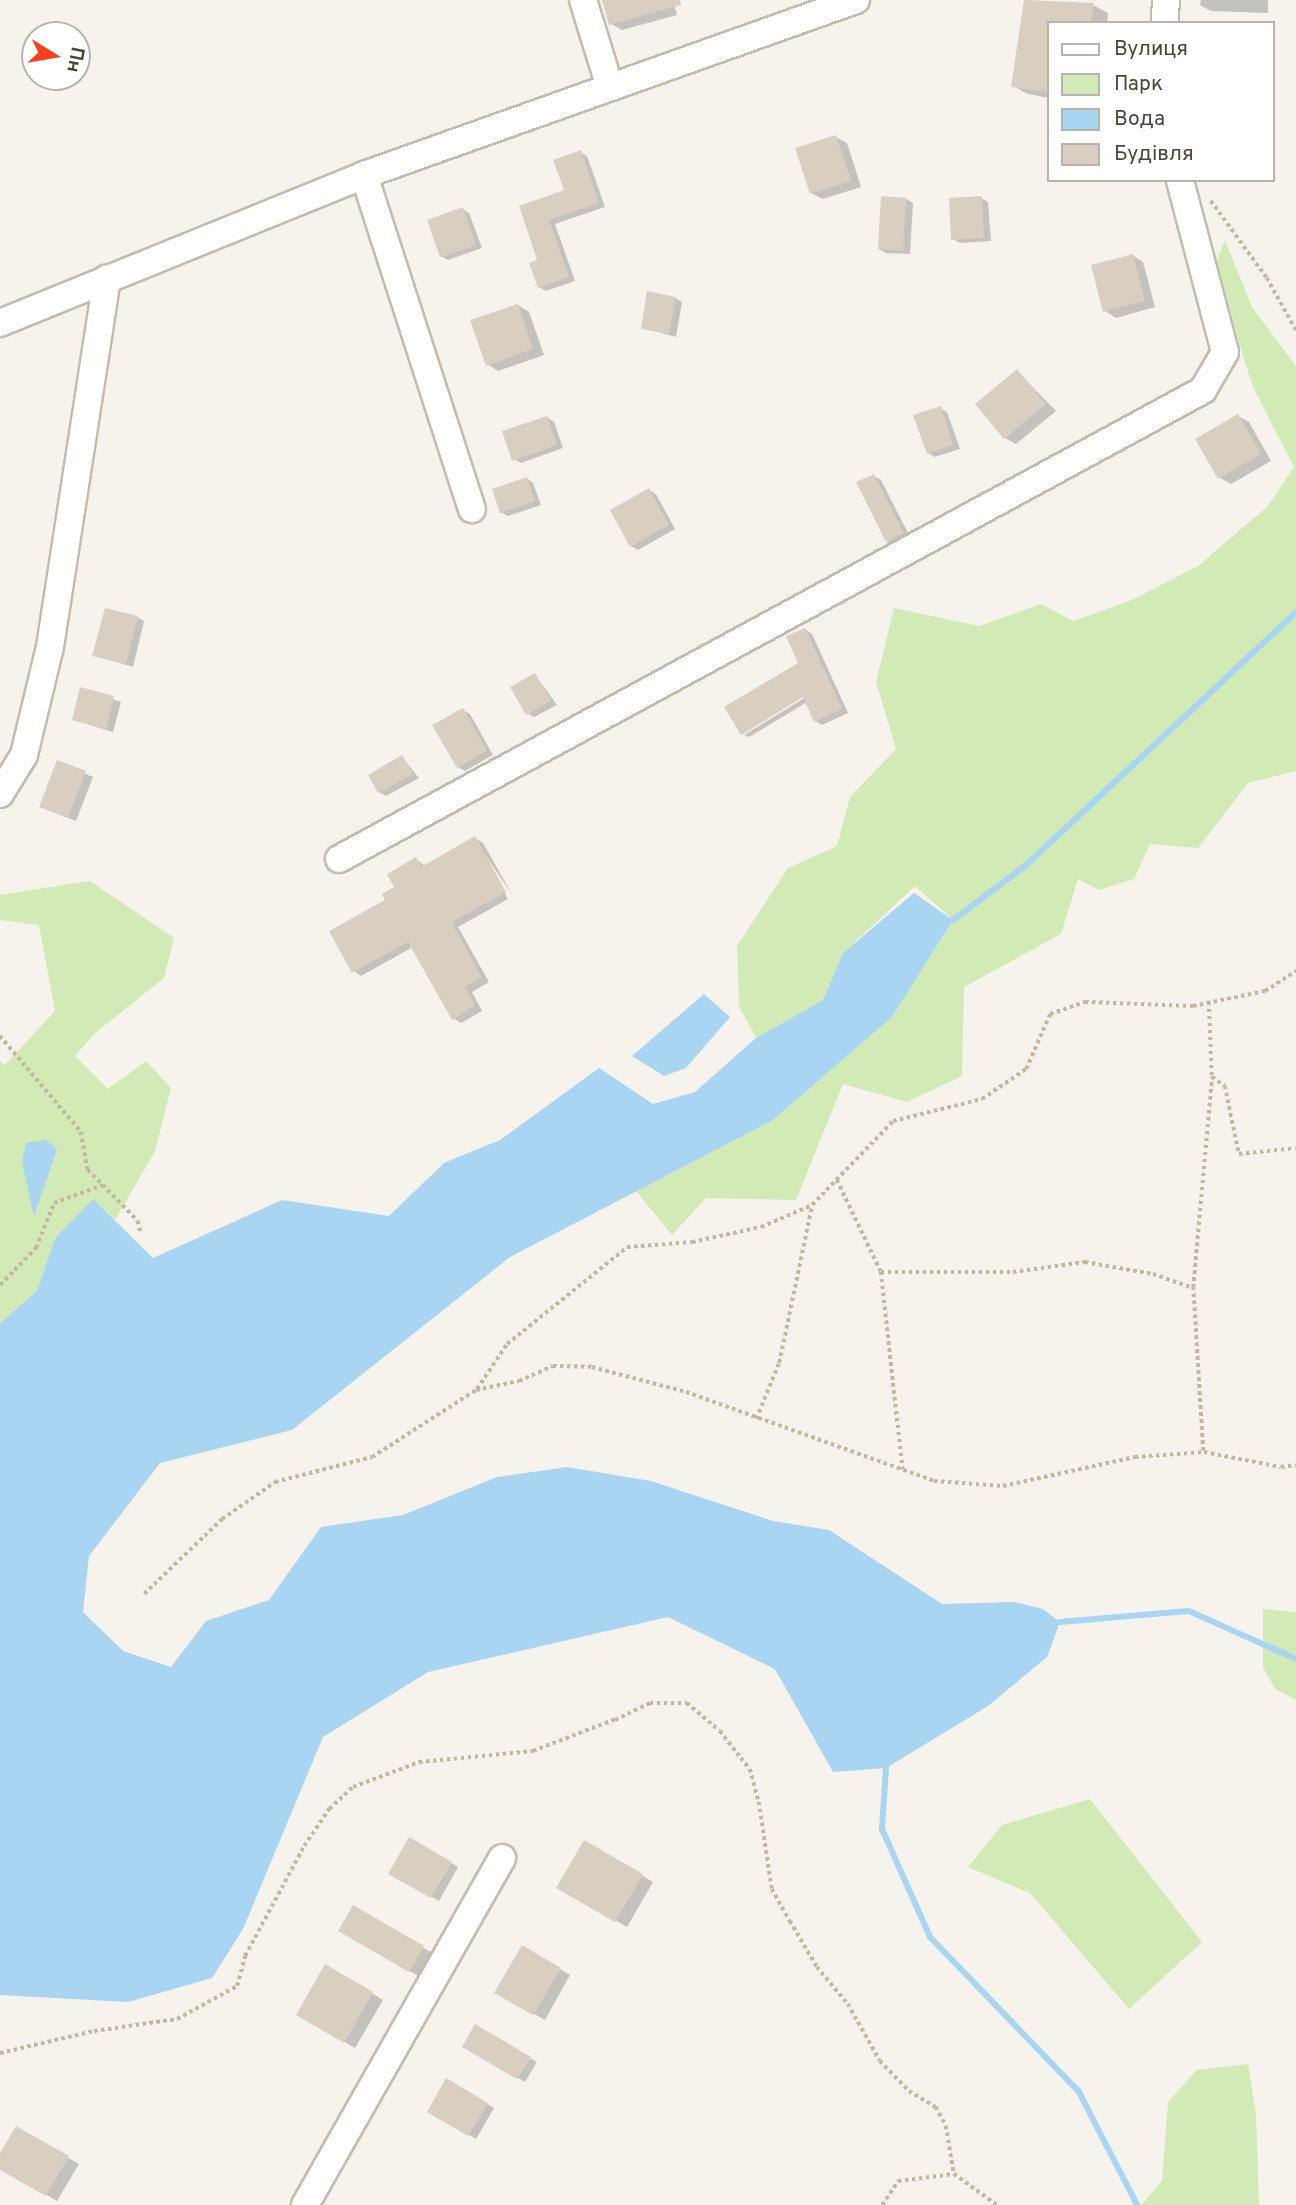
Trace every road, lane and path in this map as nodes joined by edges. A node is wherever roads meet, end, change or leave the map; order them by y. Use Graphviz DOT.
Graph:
graph roads {
  1 [pos="583,0"];
  2 [pos="856,0"];
  3 [pos="1166,0"];
  4 [pos="1165,21"];
  5 [pos="610,87"];
  6 [pos="364,175"];
  7 [pos="1181,182"];
  8 [pos="1207,197"];
  9 [pos="107,278"];
  10 [pos="0,323"];
  11 [pos="1296,330"];
  12 [pos="472,509"];
  13 [pos="0,794"];
  14 [pos="339,859"];
  15 [pos="1296,971"];
  16 [pos="1209,1002"];
  17 [pos="0,1035"];
  18 [pos="1212,1077"];
  19 [pos="1296,1149"];
  20 [pos="837,1180"];
  21 [pos="103,1185"];
  22 [pos="812,1205"];
  23 [pos="141,1235"];
  24 [pos="881,1272"];
  25 [pos="0,1285"];
  26 [pos="1193,1288"];
  27 [pos="476,1390"];
  28 [pos="755,1420"];
  29 [pos="1203,1452"];
  30 [pos="1296,1465"];
  31 [pos="903,1470"];
  32 [pos="144,1594"];
  33 [pos="502,1858"];
  34 [pos="0,2053"];
  35 [pos="954,2174"];
  36 [pos="305,2205"];
  37 [pos="882,2205"];
  38 [pos="997,2205"];
  1 -- 5 [label="street"];
  2 -- 5 [label="street"];
  3 -- 4 [label="street"];
  5 -- 6 [label="street"];
  6 -- 9 [label="street"];
  6 -- 12 [label="street"];
  7 -- 14 [label="street"];
  8 -- 11 [label="path"];
  9 -- 10 [label="street"];
  9 -- 13 [label="street"];
  15 -- 16 [label="path"];
  16 -- 18 [label="path"];
  16 -- 20 [label="path"];
  17 -- 21 [label="path"];
  18 -- 19 [label="path"];
  18 -- 26 [label="path"];
  20 -- 22 [label="path"];
  20 -- 24 [label="path"];
  21 -- 23 [label="path"];
  21 -- 25 [label="path"];
  22 -- 27 [label="path"];
  22 -- 28 [label="path"];
  24 -- 26 [label="path"];
  24 -- 31 [label="path"];
  26 -- 29 [label="path"];
  27 -- 28 [label="path"];
  27 -- 32 [label="path"];
  28 -- 31 [label="path"];
  29 -- 30 [label="path"];
  29 -- 31 [label="path"];
  33 -- 36 [label="street"];
  34 -- 35 [label="path"];
  35 -- 37 [label="path"];
  35 -- 38 [label="path"];
}
